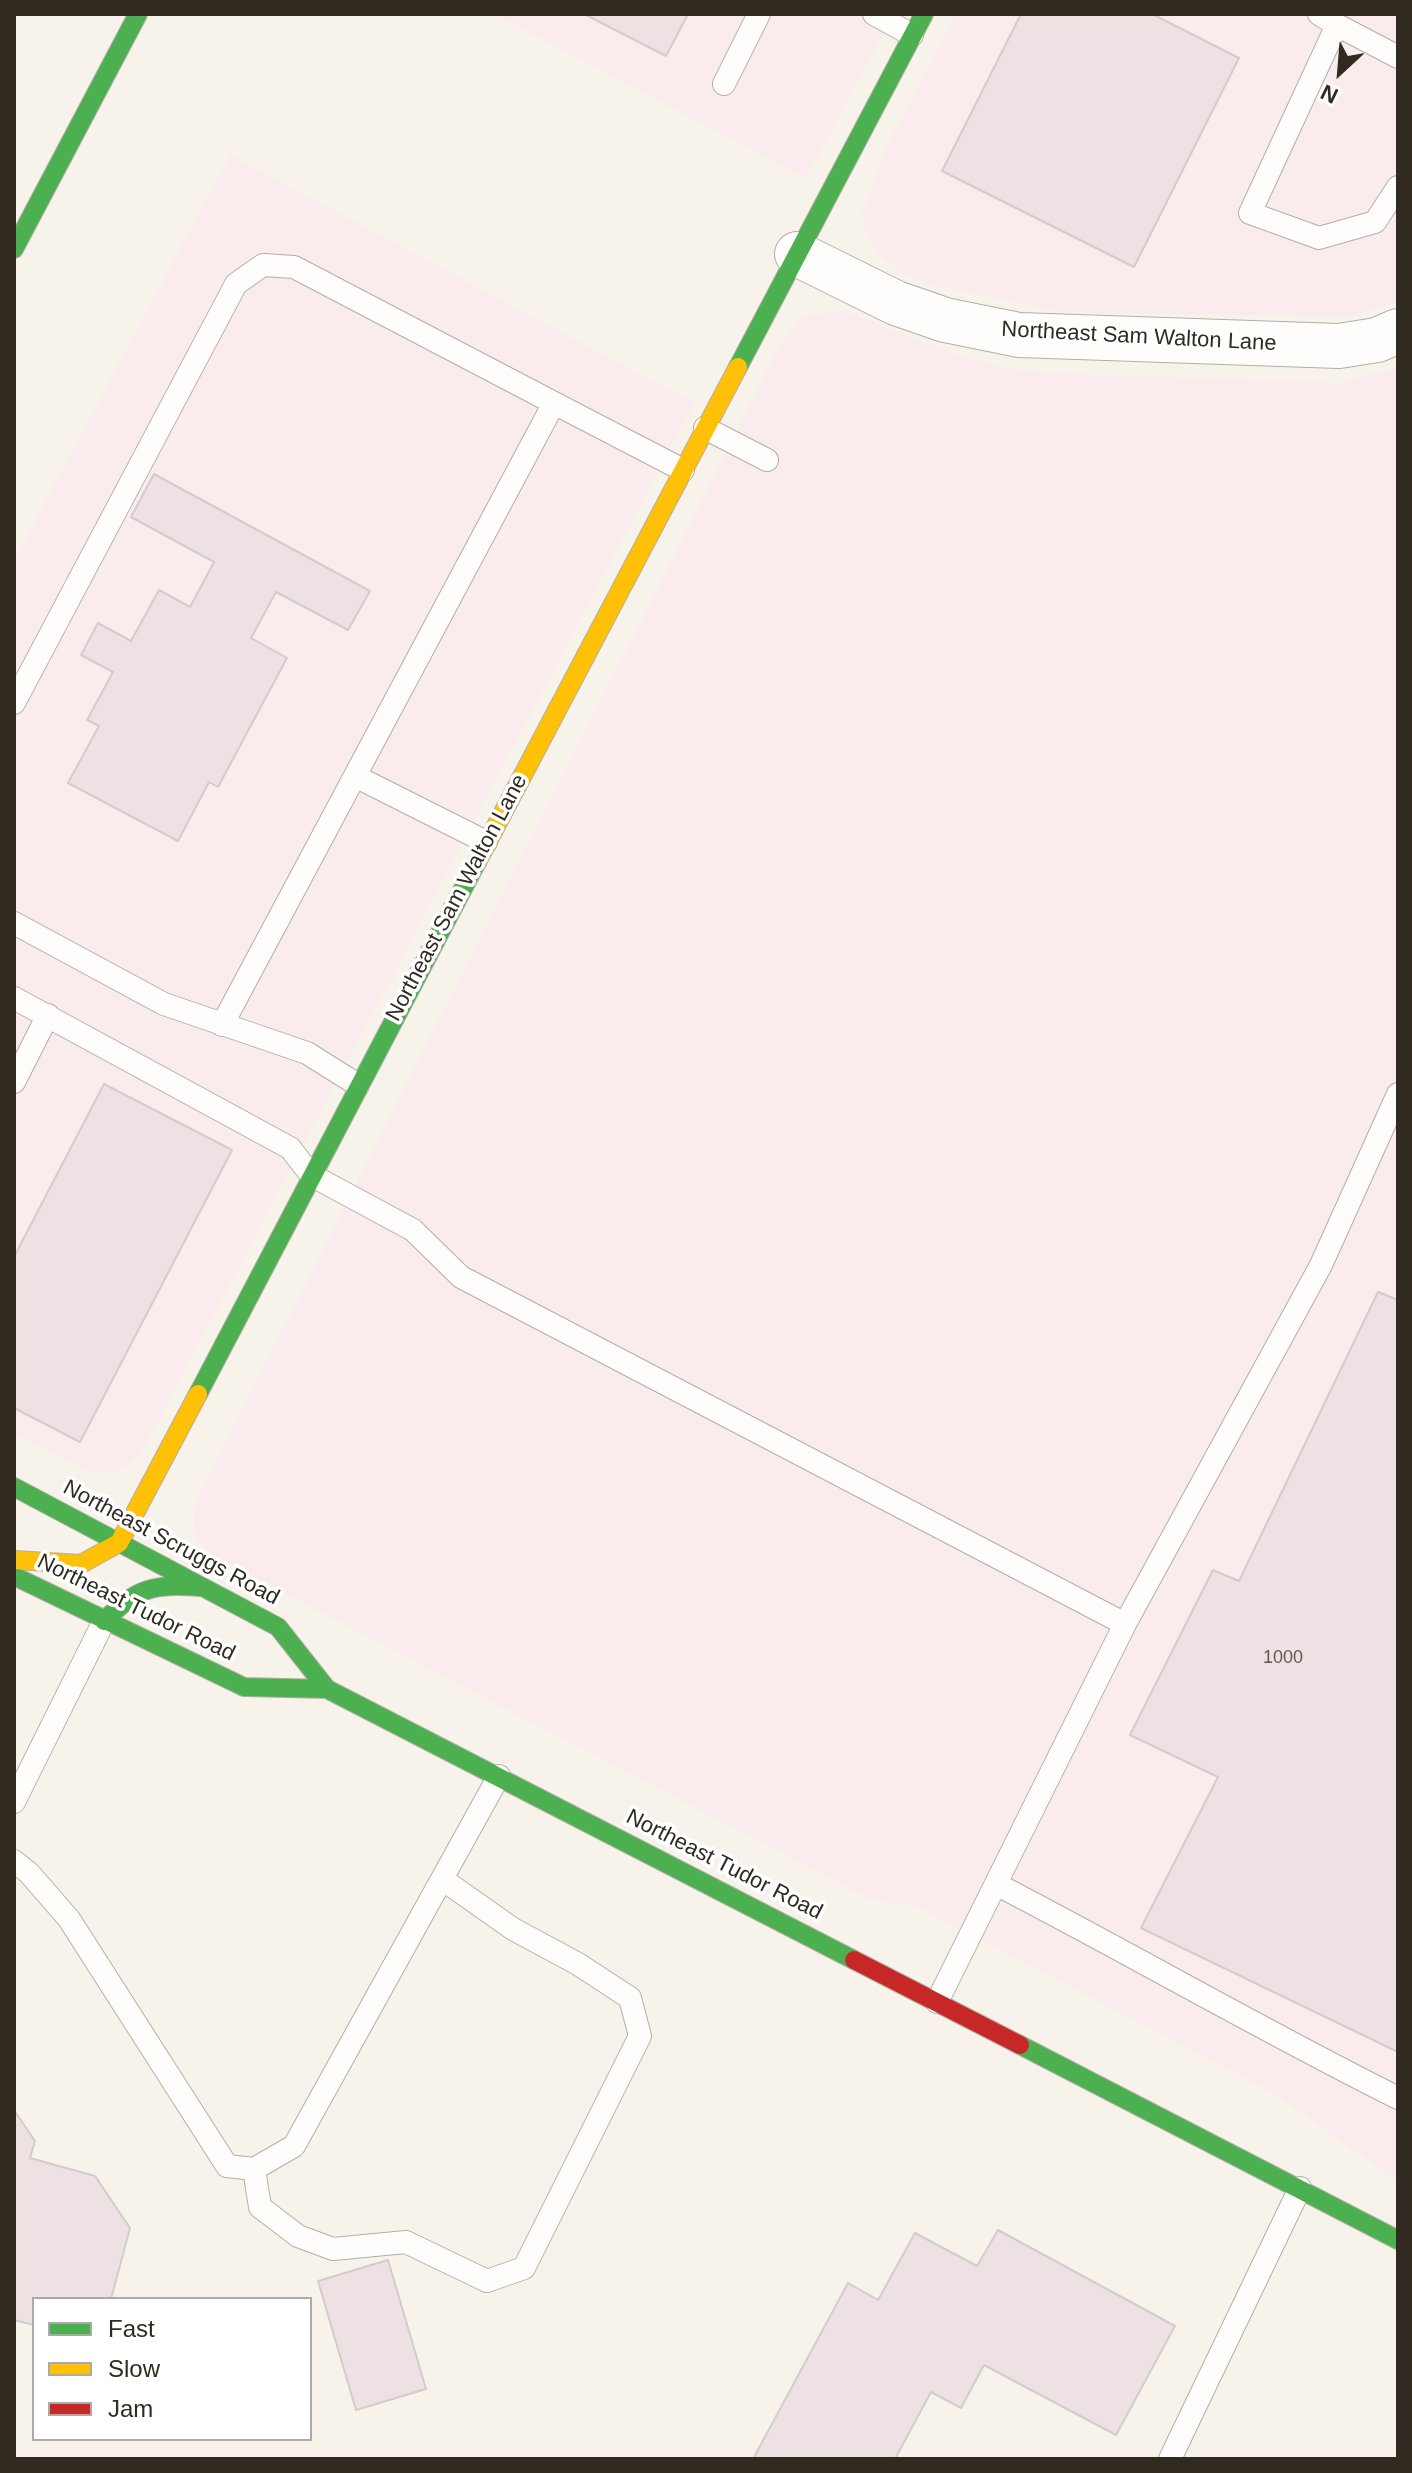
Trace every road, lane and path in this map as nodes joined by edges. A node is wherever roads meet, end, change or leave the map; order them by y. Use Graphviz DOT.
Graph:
graph roads {
  1 [pos="138,14"];
  2 [pos="759,14"];
  3 [pos="874,14"];
  4 [pos="924,14"];
  5 [pos="1328,20"];
  6 [pos="912,35"];
  7 [pos="1398,57"];
  8 [pos="724,84"];
  9 [pos="1398,187"];
  10 [pos="14,249"];
  11 [pos="797,254"];
  12 [pos="1398,331"];
  13 [pos="554,403"];
  14 [pos="705,428"];
  15 [pos="767,460"];
  16 [pos="683,470"];
  17 [pos="14,703"];
  18 [pos="355,776"];
  19 [pos="486,842"];
  20 [pos="14,923"];
  21 [pos="14,998"];
  22 [pos="48,1015"];
  23 [pos="222,1025"];
  24 [pos="14,1082"];
  25 [pos="358,1085"];
  26 [pos="1398,1094"];
  27 [pos="311,1175"];
  28 [pos="14,1487"];
  29 [pos="119,1543"];
  30 [pos="14,1560"];
  31 [pos="14,1576"];
  32 [pos="203,1587"];
  33 [pos="104,1621"];
  34 [pos="1125,1624"];
  35 [pos="327,1689"];
  36 [pos="499,1776"];
  37 [pos="14,1802"];
  38 [pos="14,1861"];
  39 [pos="442,1879"];
  40 [pos="996,1884"];
  41 [pos="937,2002"];
  42 [pos="1398,2098"];
  43 [pos="254,2169"];
  44 [pos="1300,2188"];
  45 [pos="1398,2240"];
  46 [pos="1170,2459"];
  1 -- 10 [label="street"];
  2 -- 8 [label="lane"];
  3 -- 6 [label="lane"];
  4 -- 6 [label="street, Northeast Sam Walton Lane"];
  5 -- 7 [label="lane"];
  5 -- 9 [label="lane"];
  6 -- 11 [label="street, Northeast Sam Walton Lane"];
  11 -- 12 [label="street, Northeast Sam Walton Lane"];
  11 -- 14 [label="street, Northeast Sam Walton Lane"];
  13 -- 16 [label="lane"];
  13 -- 17 [label="lane"];
  13 -- 18 [label="lane"];
  14 -- 15 [label="lane"];
  14 -- 16 [label="street, Northeast Sam Walton Lane"];
  16 -- 19 [label="street, Northeast Sam Walton Lane"];
  18 -- 19 [label="lane"];
  18 -- 23 [label="lane"];
  19 -- 25 [label="street, Northeast Sam Walton Lane"];
  20 -- 23 [label="lane"];
  21 -- 22 [label="lane"];
  22 -- 24 [label="lane"];
  22 -- 27 [label="lane"];
  23 -- 25 [label="lane"];
  25 -- 27 [label="street, Northeast Sam Walton Lane"];
  26 -- 34 [label="lane"];
  27 -- 29 [label="street, Northeast Sam Walton Lane"];
  27 -- 34 [label="lane"];
  28 -- 29 [label="street, Northeast Scruggs Road"];
  29 -- 30 [label="street"];
  29 -- 32 [label="street, Northeast Scruggs Road"];
  31 -- 33 [label="street, Northeast Tudor Road"];
  32 -- 33 [label="street"];
  32 -- 35 [label="street, Northeast Scruggs Road"];
  33 -- 35 [label="street, Northeast Tudor Road"];
  33 -- 37 [label="lane"];
  34 -- 40 [label="lane"];
  35 -- 36 [label="street, Northeast Tudor Road"];
  36 -- 39 [label="lane"];
  36 -- 41 [label="street, Northeast Tudor Road"];
  38 -- 43 [label="lane"];
  39 -- 43 [label="lane"];
  39 -- 43 [label="lane"];
  40 -- 41 [label="lane"];
  40 -- 42 [label="lane"];
  41 -- 44 [label="street, Northeast Tudor Road"];
  44 -- 45 [label="street, Northeast Tudor Road"];
  44 -- 46 [label="lane"];
}
